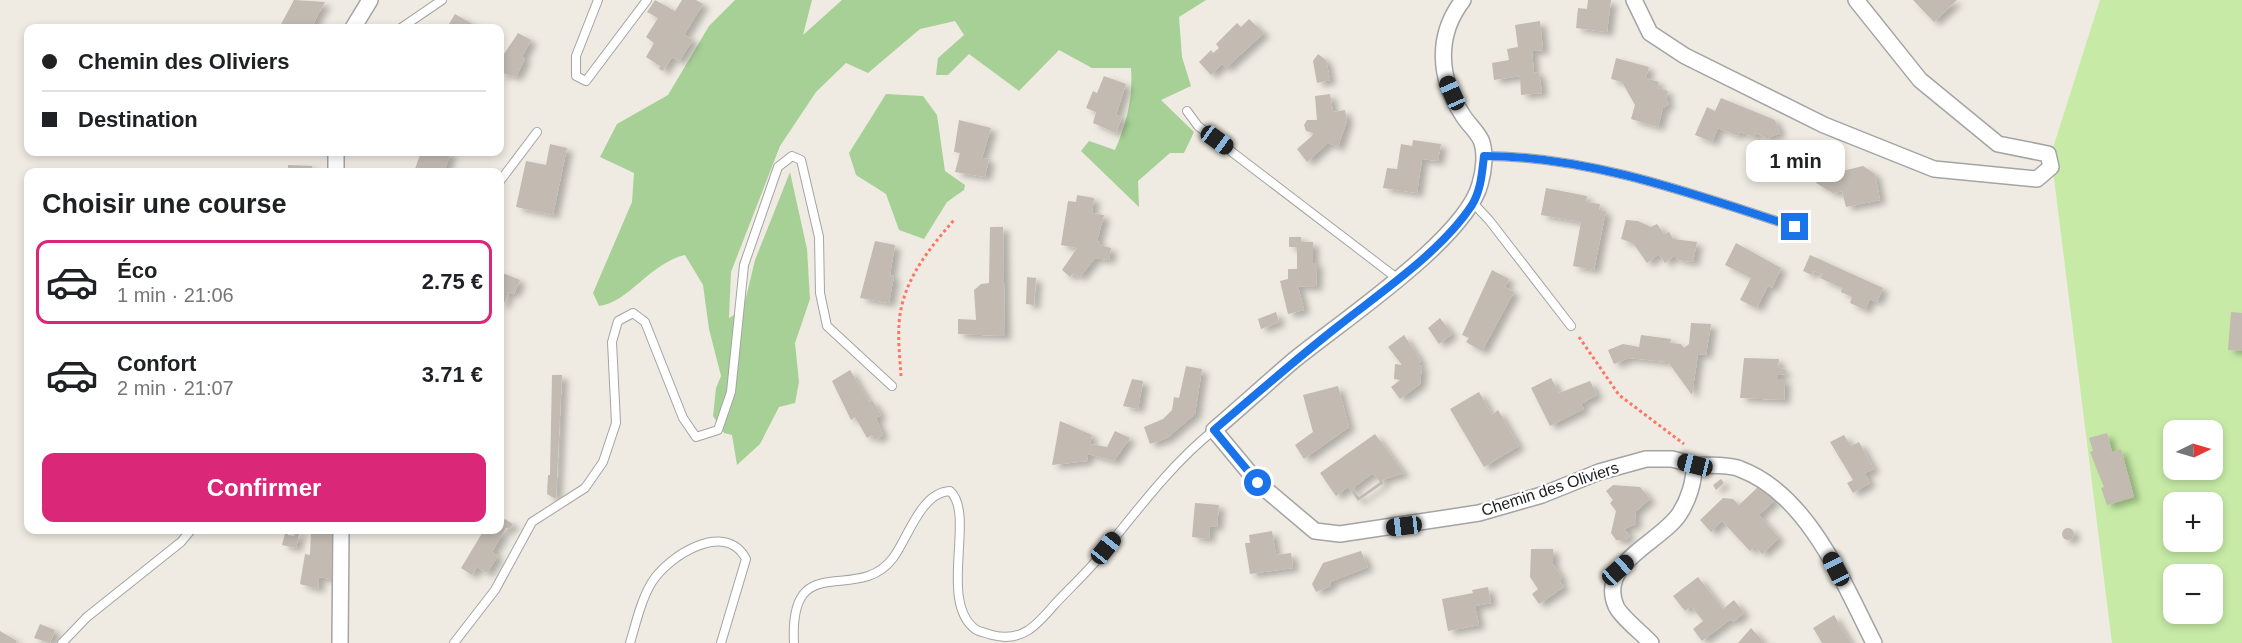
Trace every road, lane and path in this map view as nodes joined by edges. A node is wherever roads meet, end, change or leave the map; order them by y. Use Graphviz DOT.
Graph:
graph roads {
  1 [pos="370,0"];
  2 [pos="442,0"];
  3 [pos="598,0"];
  4 [pos="647,0"];
  5 [pos="1463,0"];
  6 [pos="1634,0"];
  7 [pos="1857,0"];
  8 [pos="355,24"];
  9 [pos="407,24"];
  10 [pos="1187,111"];
  11 [pos="537,132"];
  12 [pos="1484,156"];
  13 [pos="504,176"];
  14 [pos="1473,203"];
  15 [pos="954,220"];
  16 [pos="1795,227"];
  17 [pos="1398,279"];
  18 [pos="1571,326"];
  19 [pos="892,386"];
  20 [pos="1214,430"];
  21 [pos="1695,465"];
  22 [pos="188,534"];
  23 [pos="341,534"];
  24 [pos="62,643"];
  25 [pos="340,643"];
  26 [pos="454,643"];
  27 [pos="630,643"];
  28 [pos="721,643"];
  29 [pos="794,643"];
  30 [pos="1651,643"];
  31 [pos="1874,643"];
  1 -- 8 [label="street"];
  2 -- 9 [label="lane"];
  3 -- 4 [label="lane"];
  5 -- 12 [label="street"];
  6 -- 7 [label="street"];
  10 -- 17 [label="lane"];
  11 -- 13 [label="lane"];
  12 -- 14 [label="street"];
  12 -- 16 [label="lane"];
  14 -- 17 [label="street"];
  14 -- 18 [label="lane"];
  15 -- 19 [label="path"];
  17 -- 20 [label="street"];
  18 -- 21 [label="path"];
  19 -- 26 [label="lane"];
  20 -- 21 [label="street, Chemin des Oliviers"];
  20 -- 29 [label="lane"];
  21 -- 30 [label="street"];
  21 -- 31 [label="street, Chemin des Oliviers"];
  22 -- 24 [label="lane"];
  23 -- 25 [label="street"];
  27 -- 28 [label="lane"];
}
